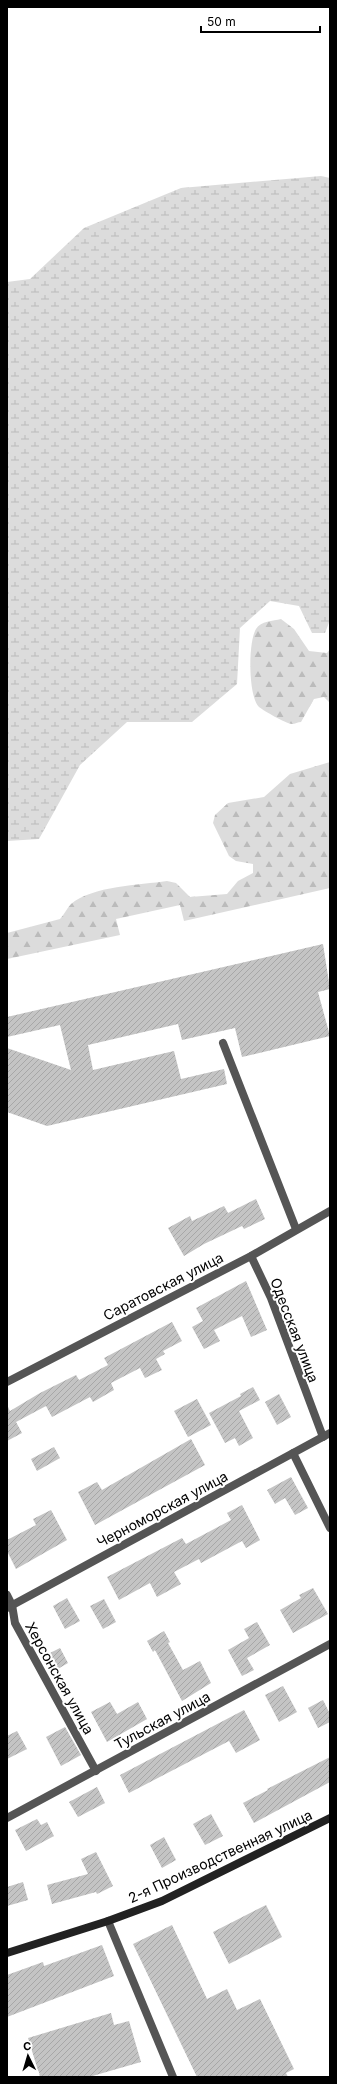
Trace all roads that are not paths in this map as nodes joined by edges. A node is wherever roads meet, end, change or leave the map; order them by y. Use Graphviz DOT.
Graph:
graph roads {
  1 [pos="223,1043"];
  2 [pos="330,1211"];
  3 [pos="296,1229"];
  4 [pos="251,1256"];
  5 [pos="7,1382"];
  6 [pos="326,1435"];
  7 [pos="293,1453"];
  8 [pos="330,1528"];
  9 [pos="7,1595"];
  10 [pos="10,1606"];
  11 [pos="330,1644"];
  12 [pos="96,1771"];
  13 [pos="7,1818"];
  14 [pos="330,1818"];
  15 [pos="108,1921"];
  16 [pos="7,1953"];
  17 [pos="173,2077"];
  1 -- 3 [label="street"];
  2 -- 3 [label="street, Саратовская улица"];
  3 -- 4 [label="street, Саратовская улица"];
  4 -- 5 [label="street, Саратовская улица"];
  4 -- 6 [label="street, Одесская улица"];
  6 -- 7 [label="street, Черноморская улица"];
  7 -- 8 [label="street"];
  7 -- 10 [label="street, Черноморская улица"];
  9 -- 10 [label="street, Херсонская улица"];
  10 -- 12 [label="street, Херсонская улица"];
  11 -- 12 [label="street, Тульская улица"];
  12 -- 13 [label="street, Тульская улица"];
  14 -- 15 [label="street, 2-я Производственная улица"];
  15 -- 16 [label="street, 2-я Производственная улица"];
  15 -- 17 [label="street"];
}
